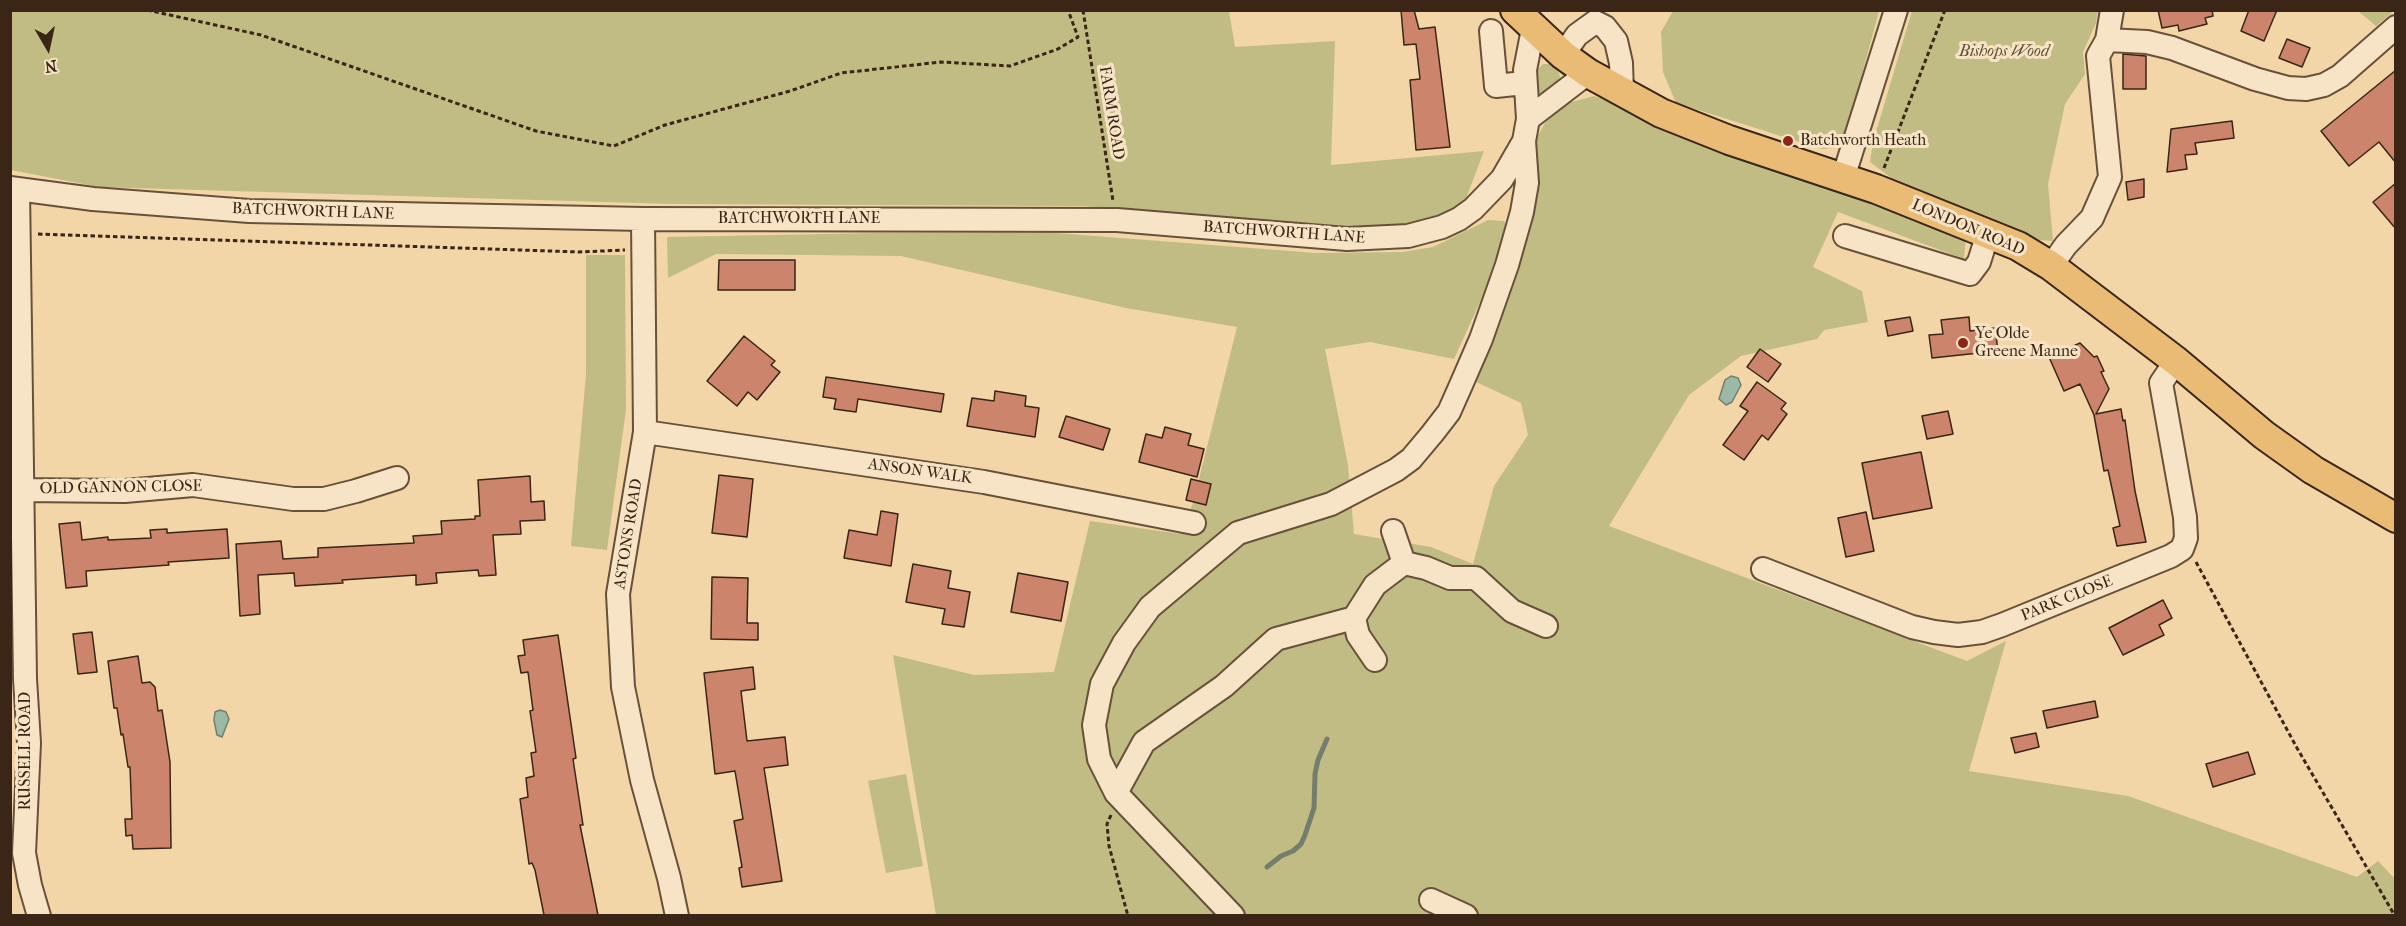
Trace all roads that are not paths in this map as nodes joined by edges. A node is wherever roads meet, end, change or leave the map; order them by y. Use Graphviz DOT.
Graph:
graph roads {
  1 [pos="2112,10"];
  2 [pos="1896,11"];
  3 [pos="1593,16"];
  4 [pos="1524,20"];
  5 [pos="2396,27"];
  6 [pos="1491,31"];
  7 [pos="2107,40"];
  8 [pos="1563,55"];
  9 [pos="1588,73"];
  10 [pos="1524,83"];
  11 [pos="1622,93"];
  12 [pos="1526,130"];
  13 [pos="1843,178"];
  14 [pos="14,188"];
  15 [pos="1488,195"];
  16 [pos="643,219"];
  17 [pos="1517,229"];
  18 [pos="1988,232"];
  19 [pos="1845,236"];
  20 [pos="2051,266"];
  21 [pos="2176,361"];
  22 [pos="645,432"];
  23 [pos="16,467"];
  24 [pos="397,478"];
  25 [pos="21,490"];
  26 [pos="2396,518"];
  27 [pos="1194,523"];
  28 [pos="1393,531"];
  29 [pos="1404,563"];
  30 [pos="1763,569"];
  31 [pos="1353,624"];
  32 [pos="1546,626"];
  33 [pos="1376,660"];
  34 [pos="1120,797"];
  35 [pos="1431,900"];
  36 [pos="39,915"];
  37 [pos="677,915"];
  38 [pos="1233,915"];
  39 [pos="1466,915"];
  1 -- 7 [label="street"];
  2 -- 13 [label="street"];
  3 -- 8 [label="street"];
  3 -- 11 [label="street"];
  4 -- 8 [label="main road, LONDON ROAD"];
  4 -- 10 [label="street"];
  5 -- 7 [label="street"];
  6 -- 10 [label="street"];
  7 -- 20 [label="street"];
  8 -- 9 [label="main road, LONDON ROAD"];
  9 -- 11 [label="main road, LONDON ROAD"];
  9 -- 12 [label="street, BATCHWORTH LANE"];
  10 -- 12 [label="street"];
  11 -- 13 [label="main road, LONDON ROAD"];
  12 -- 15 [label="street, BATCHWORTH LANE"];
  12 -- 17 [label="street"];
  13 -- 18 [label="main road, LONDON ROAD"];
  14 -- 16 [label="street, BATCHWORTH LANE"];
  14 -- 23 [label="street, RUSSELL ROAD"];
  15 -- 16 [label="street, BATCHWORTH LANE"];
  15 -- 17 [label="street"];
  16 -- 22 [label="street, ASTONS ROAD"];
  17 -- 34 [label="street"];
  18 -- 19 [label="street"];
  18 -- 20 [label="main road, LONDON ROAD"];
  20 -- 21 [label="main road, LONDON ROAD"];
  21 -- 26 [label="main road, LONDON ROAD"];
  21 -- 30 [label="street, PARK CLOSE"];
  22 -- 27 [label="street, ANSON WALK"];
  22 -- 37 [label="street, ASTONS ROAD"];
  23 -- 25 [label="street, RUSSELL ROAD"];
  24 -- 25 [label="street, OLD GANNON CLOSE"];
  25 -- 36 [label="street, RUSSELL ROAD"];
  28 -- 29 [label="street"];
  29 -- 31 [label="street"];
  29 -- 32 [label="street"];
  31 -- 33 [label="street"];
  31 -- 34 [label="street"];
  34 -- 38 [label="street"];
  35 -- 39 [label="street"];
}
